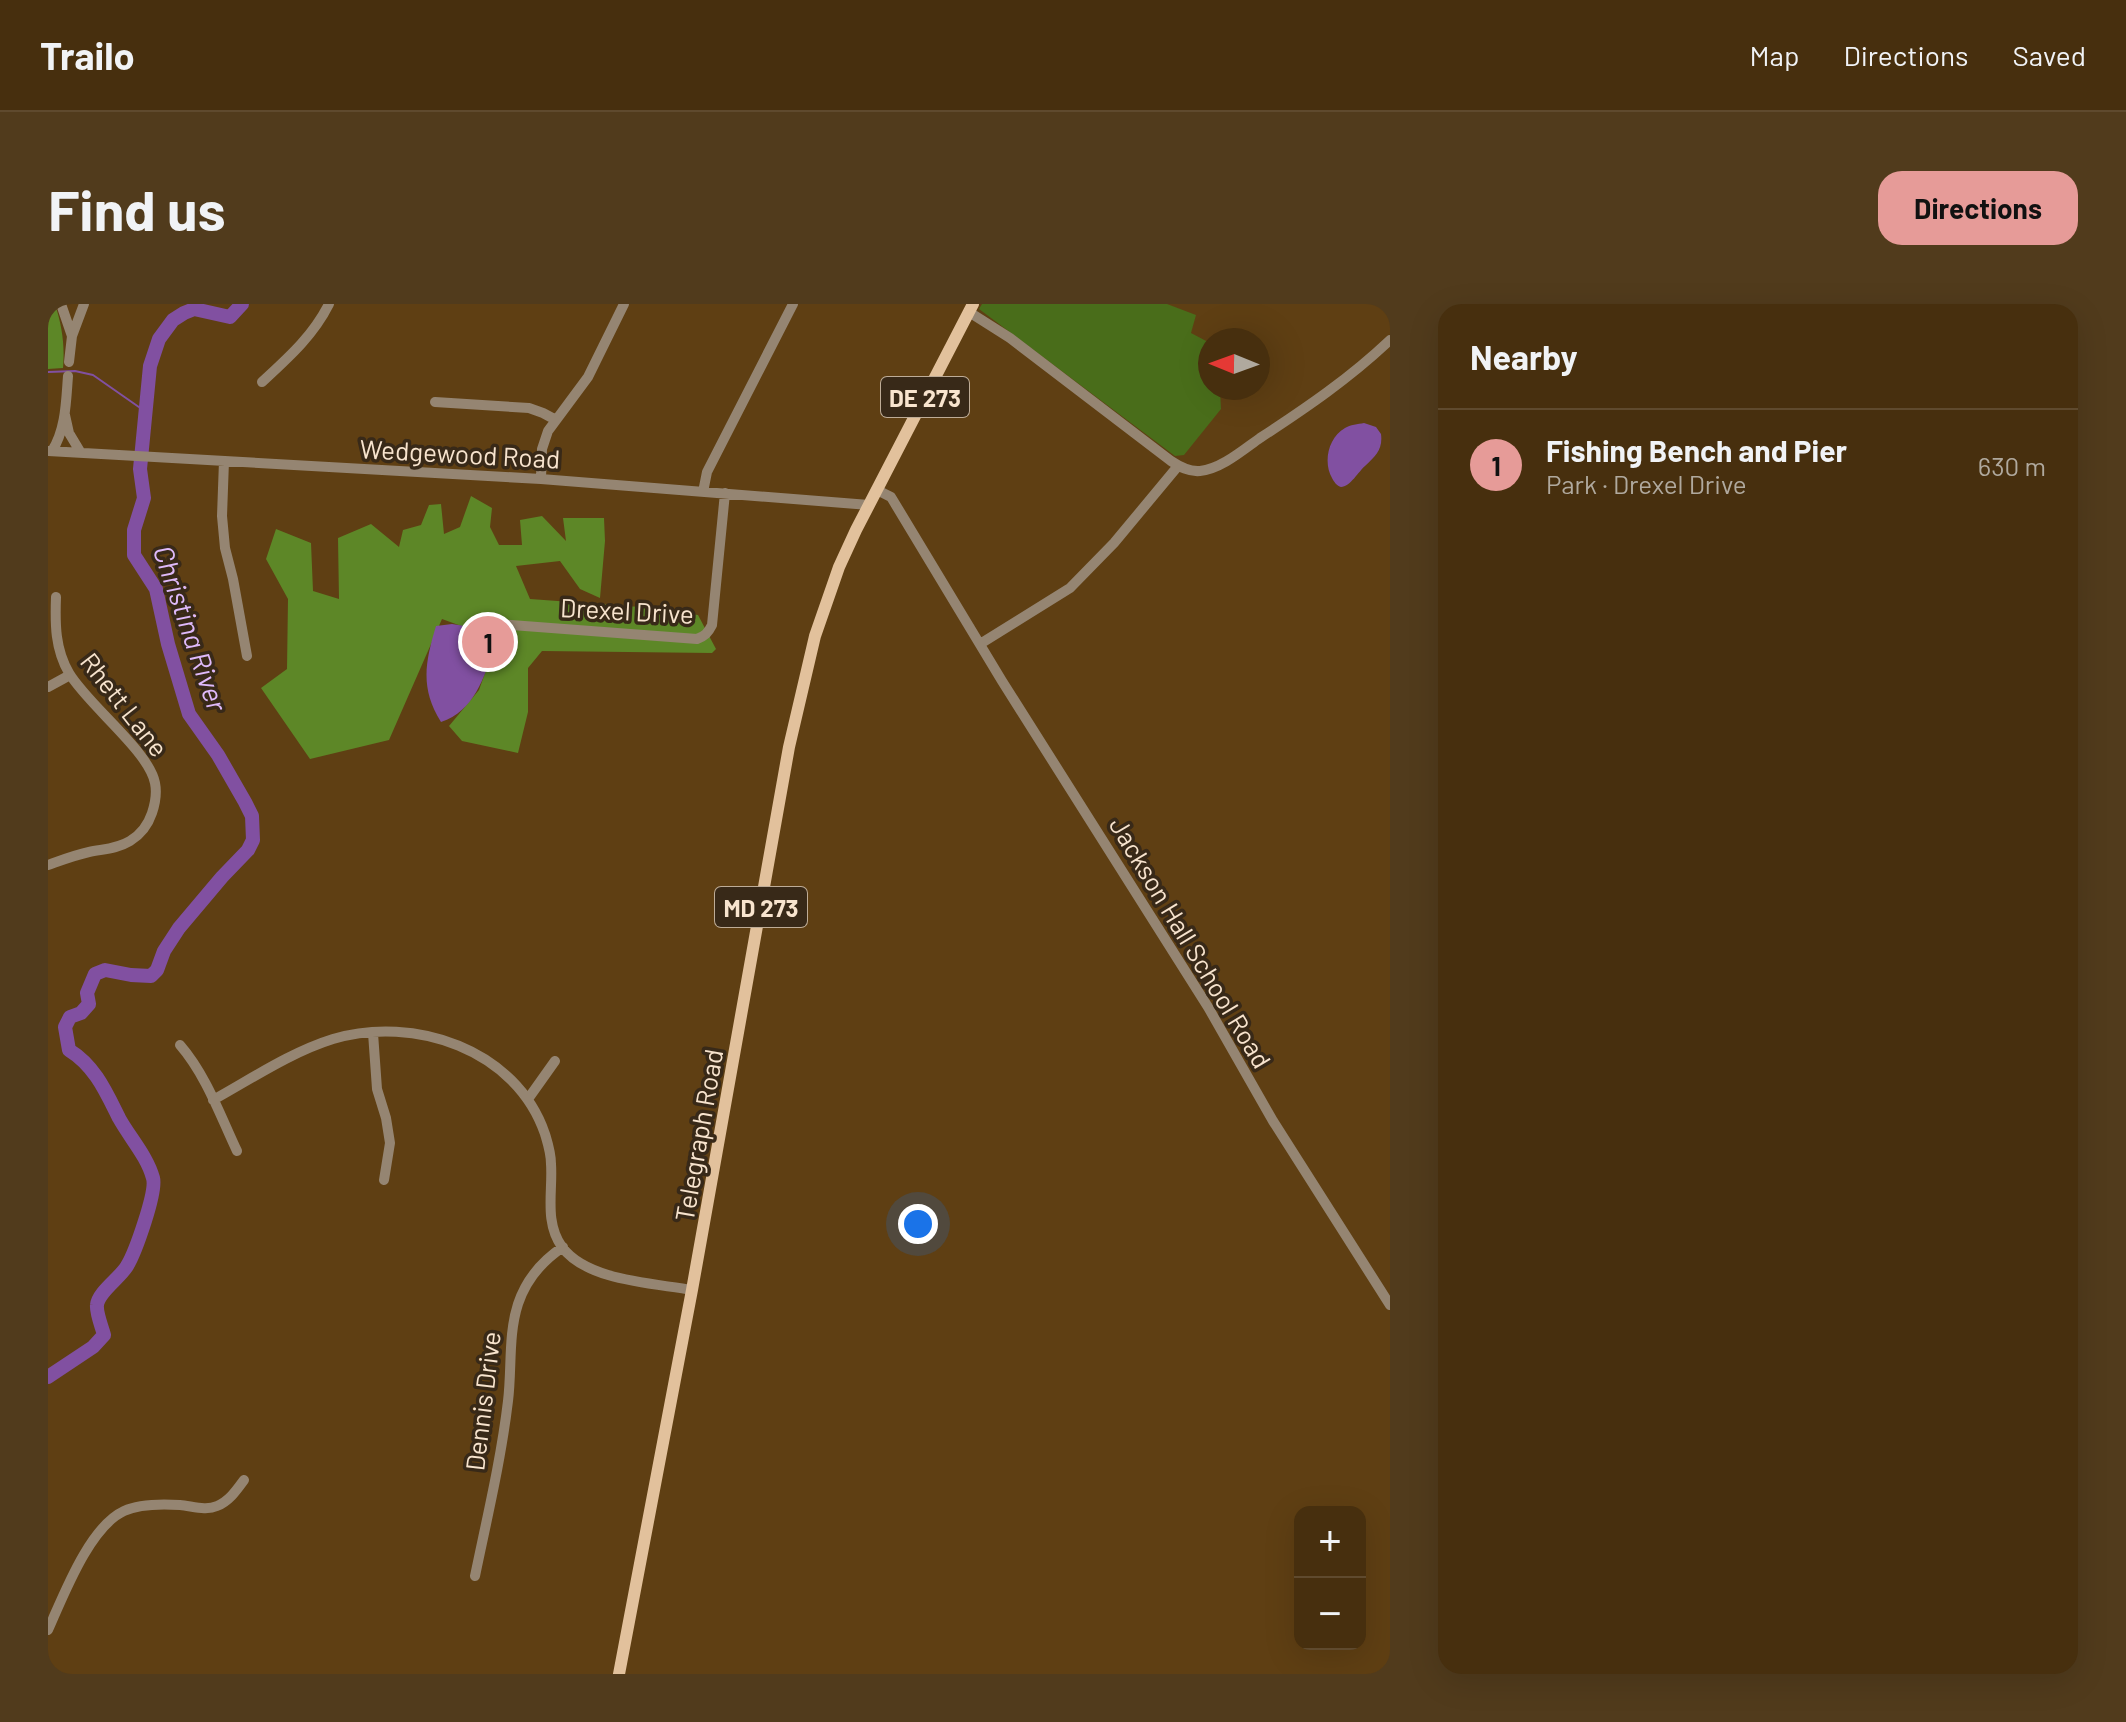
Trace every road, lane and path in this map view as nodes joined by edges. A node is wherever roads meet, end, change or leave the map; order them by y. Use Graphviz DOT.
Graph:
graph roads {
  1 [pos="61,304"];
  2 [pos="84,304"];
  3 [pos="329,304"];
  4 [pos="624,304"];
  5 [pos="793,304"];
  6 [pos="971,308"];
  7 [pos="72,336"];
  8 [pos="1390,340"];
  9 [pos="69,362"];
  10 [pos="68,376"];
  11 [pos="262,382"];
  12 [pos="435,402"];
  13 [pos="65,413"];
  14 [pos="556,420"];
  15 [pos="50,451"];
  16 [pos="81,453"];
  17 [pos="224,461"];
  18 [pos="1178,466"];
  19 [pos="541,479"];
  20 [pos="877,490"];
  21 [pos="703,492"];
  22 [pos="725,493"];
  23 [pos="869,505"];
  24 [pos="56,597"];
  25 [pos="825,604"];
  26 [pos="498,624"];
  27 [pos="980,644"];
  28 [pos="247,656"];
  29 [pos="70,675"];
  30 [pos="48,687"];
  31 [pos="48,865"];
  32 [pos="373,1033"];
  33 [pos="180,1045"];
  34 [pos="555,1061"];
  35 [pos="528,1099"];
  36 [pos="213,1100"];
  37 [pos="237,1151"];
  38 [pos="384,1180"];
  39 [pos="563,1247"];
  40 [pos="692,1290"];
  41 [pos="1390,1305"];
  42 [pos="244,1480"];
  43 [pos="475,1576"];
  44 [pos="48,1630"];
  45 [pos="619,1674"];
  1 -- 7 [label="street"];
  2 -- 7 [label="street"];
  3 -- 11 [label="street"];
  4 -- 14 [label="street"];
  5 -- 21 [label="street"];
  6 -- 18 [label="street"];
  6 -- 20 [label="main road, DE 273"];
  7 -- 9 [label="street"];
  8 -- 18 [label="street"];
  10 -- 13 [label="street"];
  12 -- 14 [label="street"];
  13 -- 15 [label="street"];
  13 -- 16 [label="street"];
  14 -- 19 [label="street"];
  15 -- 16 [label="street, Wedgewood Road"];
  16 -- 17 [label="street, Wedgewood Road"];
  17 -- 19 [label="street, Wedgewood Road"];
  17 -- 28 [label="street"];
  18 -- 27 [label="street"];
  19 -- 21 [label="street, Wedgewood Road"];
  20 -- 23 [label="main road, DE 273"];
  20 -- 27 [label="street, Jackson Hall School Road"];
  21 -- 22 [label="street, Wedgewood Road"];
  22 -- 23 [label="street, Wedgewood Road"];
  22 -- 26 [label="street, Drexel Drive"];
  23 -- 25 [label="main road, DE 273"];
  24 -- 29 [label="street, Rhett Lane"];
  25 -- 40 [label="main road, Telegraph Road / MD 273"];
  27 -- 41 [label="street, Jackson Hall School Road"];
  29 -- 30 [label="street"];
  29 -- 31 [label="street, Rhett Lane"];
  32 -- 35 [label="street"];
  32 -- 36 [label="street"];
  32 -- 38 [label="street"];
  33 -- 36 [label="street"];
  34 -- 35 [label="street"];
  35 -- 39 [label="street"];
  36 -- 37 [label="street"];
  39 -- 40 [label="street"];
  39 -- 43 [label="street, Dennis Drive"];
  40 -- 45 [label="main road, Telegraph Road / MD 273"];
  42 -- 44 [label="street"];
}
